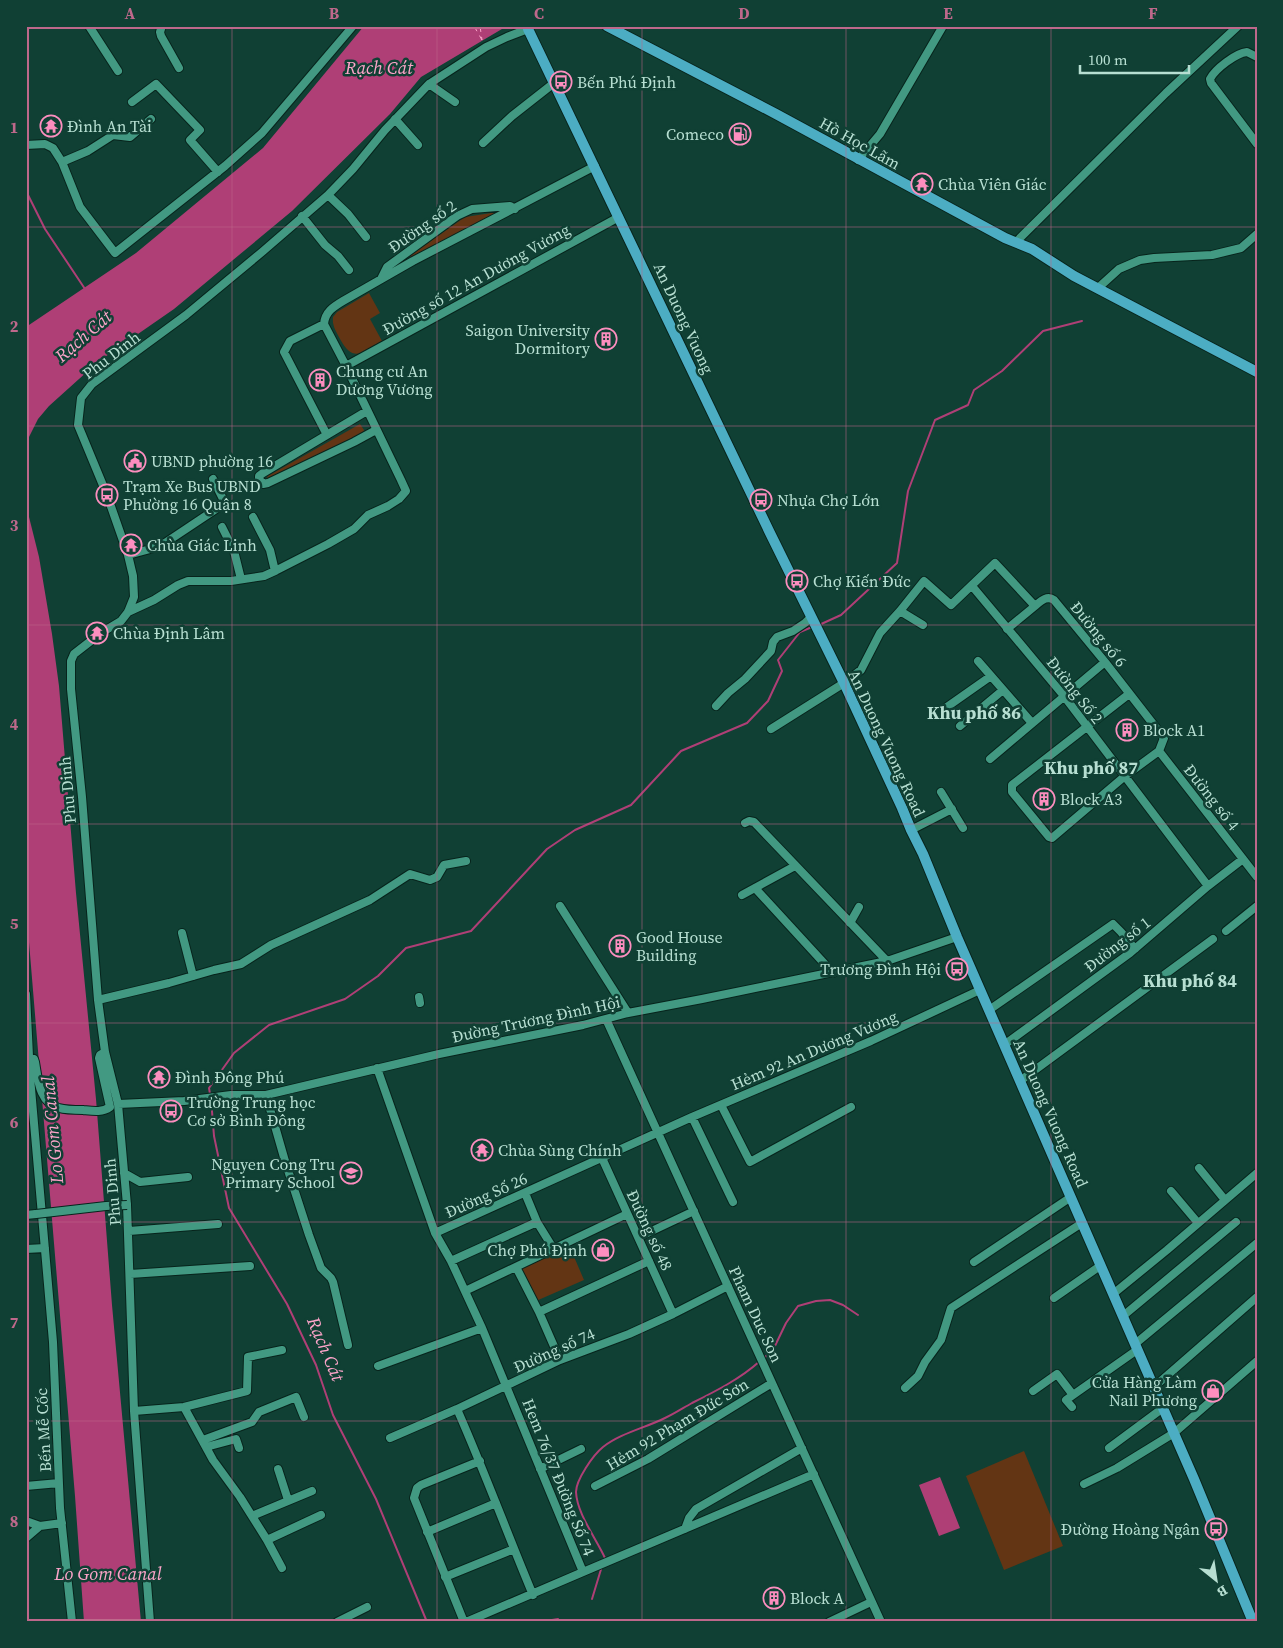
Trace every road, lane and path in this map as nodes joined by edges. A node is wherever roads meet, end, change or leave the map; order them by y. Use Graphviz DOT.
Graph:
graph roads {
  1 [pos="89,26"];
  2 [pos="162,26"];
  3 [pos="353,26"];
  4 [pos="606,26"];
  5 [pos="943,26"];
  6 [pos="1238,26"];
  7 [pos="529,28"];
  8 [pos="1257,57"];
  9 [pos="180,68"];
  10 [pos="118,71"];
  11 [pos="554,83"];
  12 [pos="429,84"];
  13 [pos="132,102"];
  14 [pos="455,102"];
  15 [pos="151,119"];
  16 [pos="396,120"];
  17 [pos="483,143"];
  18 [pos="1257,144"];
  19 [pos="28,145"];
  20 [pos="418,145"];
  21 [pos="858,160"];
  22 [pos="62,162"];
  23 [pos="595,166"];
  24 [pos="218,172"];
  25 [pos="328,194"];
  26 [pos="515,209"];
  27 [pos="302,216"];
  28 [pos="619,217"];
  29 [pos="1257,234"];
  30 [pos="366,237"];
  31 [pos="1016,242"];
  32 [pos="349,270"];
  33 [pos="381,279"];
  34 [pos="1098,288"];
  35 [pos="324,324"];
  36 [pos="346,366"];
  37 [pos="1257,372"];
  38 [pos="367,411"];
  39 [pos="376,430"];
  40 [pos="327,435"];
  41 [pos="213,479"];
  42 [pos="253,517"];
  43 [pos="222,527"];
  44 [pos="128,555"];
  45 [pos="276,571"];
  46 [pos="242,579"];
  47 [pos="972,586"];
  48 [pos="1035,606"];
  49 [pos="900,611"];
  50 [pos="128,612"];
  51 [pos="812,619"];
  52 [pos="923,625"];
  53 [pos="1008,629"];
  54 [pos="978,661"];
  55 [pos="1105,662"];
  56 [pos="991,676"];
  57 [pos="844,683"];
  58 [pos="1003,690"];
  59 [pos="1129,694"];
  60 [pos="1064,696"];
  61 [pos="716,706"];
  62 [pos="944,709"];
  63 [pos="1032,723"];
  64 [pos="960,726"];
  65 [pos="1087,726"];
  66 [pos="771,729"];
  67 [pos="1159,751"];
  68 [pos="990,759"];
  69 [pos="1125,776"];
  70 [pos="941,792"];
  71 [pos="952,809"];
  72 [pos="745,823"];
  73 [pos="963,828"];
  74 [pos="911,830"];
  75 [pos="1244,860"];
  76 [pos="466,862"];
  77 [pos="795,866"];
  78 [pos="1257,877"];
  79 [pos="1208,886"];
  80 [pos="754,888"];
  81 [pos="742,894"];
  82 [pos="560,906"];
  83 [pos="1257,906"];
  84 [pos="859,907"];
  85 [pos="850,923"];
  86 [pos="1226,931"];
  87 [pos="182,933"];
  88 [pos="957,937"];
  89 [pos="1213,939"];
  90 [pos="1135,949"];
  91 [pos="887,961"];
  92 [pos="833,973"];
  93 [pos="193,976"];
  94 [pos="980,990"];
  95 [pos="26,994"];
  96 [pos="98,1000"];
  97 [pos="989,1010"];
  98 [pos="628,1013"];
  99 [pos="606,1019"];
  100 [pos="1004,1046"];
  101 [pos="105,1052"];
  102 [pos="28,1057"];
  103 [pos="377,1068"];
  104 [pos="31,1076"];
  105 [pos="1020,1081"];
  106 [pos="266,1095"];
  107 [pos="29,1100"];
  108 [pos="118,1104"];
  109 [pos="721,1105"];
  110 [pos="851,1107"];
  111 [pos="692,1117"];
  112 [pos="658,1132"];
  113 [pos="602,1158"];
  114 [pos="1199,1168"];
  115 [pos="124,1173"];
  116 [pos="1257,1173"];
  117 [pos="188,1177"];
  118 [pos="1172,1191"];
  119 [pos="525,1193"];
  120 [pos="1071,1197"];
  121 [pos="1225,1200"];
  122 [pos="734,1202"];
  123 [pos="127,1205"];
  124 [pos="694,1211"];
  125 [pos="627,1214"];
  126 [pos="26,1215"];
  127 [pos="537,1222"];
  128 [pos="1236,1222"];
  129 [pos="1082,1223"];
  130 [pos="1198,1223"];
  131 [pos="218,1224"];
  132 [pos="129,1231"];
  133 [pos="435,1233"];
  134 [pos="639,1237"];
  135 [pos="1257,1243"];
  136 [pos="44,1248"];
  137 [pos="553,1248"];
  138 [pos="26,1249"];
  139 [pos="649,1260"];
  140 [pos="451,1261"];
  141 [pos="974,1262"];
  142 [pos="250,1266"];
  143 [pos="516,1266"];
  144 [pos="1100,1266"];
  145 [pos="130,1274"];
  146 [pos="728,1286"];
  147 [pos="465,1291"];
  148 [pos="1113,1294"];
  149 [pos="1257,1297"];
  150 [pos="1054,1298"];
  151 [pos="539,1312"];
  152 [pos="673,1314"];
  153 [pos="1123,1316"];
  154 [pos="482,1328"];
  155 [pos="348,1345"];
  156 [pos="1136,1347"];
  157 [pos="282,1350"];
  158 [pos="560,1360"];
  159 [pos="1257,1361"];
  160 [pos="378,1366"];
  161 [pos="772,1383"];
  162 [pos="507,1386"];
  163 [pos="1154,1387"];
  164 [pos="905,1388"];
  165 [pos="1033,1391"];
  166 [pos="1073,1395"];
  167 [pos="184,1407"];
  168 [pos="1072,1407"];
  169 [pos="1163,1408"];
  170 [pos="457,1409"];
  171 [pos="134,1411"];
  172 [pos="304,1417"];
  173 [pos="1174,1433"];
  174 [pos="390,1438"];
  175 [pos="205,1444"];
  176 [pos="239,1448"];
  177 [pos="802,1448"];
  178 [pos="1110,1448"];
  179 [pos="581,1449"];
  180 [pos="480,1461"];
  181 [pos="278,1469"];
  182 [pos="540,1469"];
  183 [pos="814,1474"];
  184 [pos="59,1483"];
  185 [pos="1084,1484"];
  186 [pos="26,1486"];
  187 [pos="595,1486"];
  188 [pos="312,1492"];
  189 [pos="288,1500"];
  190 [pos="496,1504"];
  191 [pos="321,1515"];
  192 [pos="252,1516"];
  193 [pos="26,1521"];
  194 [pos="62,1523"];
  195 [pos="40,1526"];
  196 [pos="686,1529"];
  197 [pos="428,1532"];
  198 [pos="26,1538"];
  199 [pos="266,1540"];
  200 [pos="514,1549"];
  201 [pos="282,1568"];
  202 [pos="583,1572"];
  203 [pos="445,1577"];
  204 [pos="533,1594"];
  205 [pos="871,1602"];
  206 [pos="367,1607"];
  207 [pos="72,1622"];
  208 [pos="150,1622"];
  209 [pos="337,1622"];
  210 [pos="465,1622"];
  211 [pos="829,1622"];
  212 [pos="881,1622"];
  213 [pos="1253,1622"];
  1 -- 10 [label="street"];
  2 -- 9 [label="street"];
  3 -- 24 [label="street"];
  4 -- 21 [label="main road, Hồ Học Lãm"];
  5 -- 21 [label="street"];
  6 -- 31 [label="street"];
  7 -- 11 [label="main road, An Duong Vuong"];
  7 -- 12 [label="street, Phu Dinh"];
  8 -- 18 [label="street"];
  11 -- 17 [label="street"];
  11 -- 23 [label="main road, An Duong Vuong"];
  12 -- 14 [label="street"];
  12 -- 16 [label="street, Phu Dinh"];
  13 -- 24 [label="street"];
  15 -- 22 [label="street"];
  16 -- 20 [label="street"];
  16 -- 25 [label="street, Phu Dinh"];
  19 -- 22 [label="street"];
  21 -- 31 [label="main road, Hồ Học Lãm"];
  22 -- 24 [label="street"];
  23 -- 26 [label="street, Đường số 2"];
  23 -- 28 [label="main road, An Duong Vuong"];
  25 -- 27 [label="street, Phu Dinh"];
  25 -- 30 [label="street"];
  26 -- 33 [label="street, Đường số 2"];
  26 -- 33 [label="street, Đường số 2"];
  27 -- 32 [label="street"];
  27 -- 44 [label="street, Phu Dinh"];
  28 -- 36 [label="street, Đường số 12 An Dương Vương"];
  28 -- 51 [label="main road, An Duong Vuong"];
  29 -- 34 [label="street"];
  31 -- 34 [label="main road, Hồ Học Lãm"];
  33 -- 35 [label="street, Đường số 2"];
  34 -- 37 [label="main road, Hồ Học Lãm"];
  35 -- 36 [label="street"];
  35 -- 40 [label="street, Đường số 2"];
  36 -- 38 [label="street"];
  38 -- 39 [label="street"];
  38 -- 40 [label="street"];
  39 -- 40 [label="street"];
  39 -- 45 [label="street"];
  41 -- 44 [label="street"];
  42 -- 45 [label="street"];
  43 -- 46 [label="street"];
  44 -- 50 [label="street, Phu Dinh"];
  45 -- 46 [label="street"];
  46 -- 50 [label="street"];
  47 -- 48 [label="street"];
  47 -- 49 [label="street"];
  47 -- 53 [label="street, Đường Số 2"];
  48 -- 53 [label="street"];
  48 -- 55 [label="street, Đường số 6"];
  49 -- 52 [label="street"];
  49 -- 57 [label="street"];
  50 -- 96 [label="street, Phu Dinh"];
  51 -- 57 [label="main road, An Duong Vuong Road"];
  51 -- 61 [label="street"];
  53 -- 60 [label="street, Đường Số 2"];
  54 -- 56 [label="street"];
  55 -- 59 [label="street, Đường số 6"];
  55 -- 60 [label="street"];
  56 -- 58 [label="street"];
  56 -- 62 [label="street"];
  57 -- 66 [label="street"];
  57 -- 74 [label="main road, An Duong Vuong Road"];
  58 -- 63 [label="street"];
  58 -- 64 [label="street"];
  59 -- 65 [label="street"];
  59 -- 67 [label="street, Đường số 6"];
  60 -- 63 [label="street"];
  60 -- 65 [label="street, Đường Số 2"];
  63 -- 68 [label="street"];
  65 -- 69 [label="street, Đường Số 2"];
  65 -- 69 [label="street"];
  67 -- 69 [label="street"];
  67 -- 75 [label="street, Đường số 4"];
  69 -- 79 [label="street, Đường Số 2"];
  70 -- 71 [label="street"];
  71 -- 73 [label="street"];
  71 -- 74 [label="street"];
  72 -- 77 [label="street"];
  74 -- 88 [label="main road, An Duong Vuong Road"];
  75 -- 78 [label="street, Đường số 4"];
  75 -- 79 [label="street, Đường số 1"];
  76 -- 93 [label="street"];
  77 -- 80 [label="street"];
  77 -- 85 [label="street"];
  79 -- 90 [label="street, Đường số 1"];
  80 -- 81 [label="street"];
  80 -- 92 [label="street"];
  82 -- 98 [label="street"];
  83 -- 86 [label="street"];
  84 -- 85 [label="street"];
  85 -- 91 [label="street"];
  87 -- 93 [label="street"];
  88 -- 91 [label="street, Đường Trương Đình Hội"];
  88 -- 94 [label="main road, An Duong Vuong Road"];
  89 -- 105 [label="street"];
  90 -- 97 [label="street"];
  90 -- 100 [label="street, Đường số 1"];
  91 -- 92 [label="street, Đường Trương Đình Hội"];
  92 -- 98 [label="street, Đường Trương Đình Hội"];
  93 -- 96 [label="street"];
  94 -- 97 [label="main road, An Duong Vuong Road"];
  94 -- 109 [label="street, Hẻm 92 An Dương Vương"];
  95 -- 102 [label="street, Bến Mễ Cốc"];
  96 -- 101 [label="street, Phu Dinh"];
  97 -- 100 [label="main road, An Duong Vuong Road"];
  98 -- 99 [label="street, Đường Trương Đình Hội"];
  99 -- 103 [label="street, Đường Trương Đình Hội"];
  99 -- 112 [label="street, Pham Duc Son"];
  100 -- 105 [label="main road, An Duong Vuong Road"];
  101 -- 104 [label="street"];
  101 -- 108 [label="street, Phu Dinh"];
  102 -- 104 [label="street, Bến Mễ Cốc"];
  103 -- 106 [label="street, Đường Trương Đình Hội"];
  103 -- 133 [label="street, Hem 76/37 Đường Số 74"];
  104 -- 107 [label="street, Bến Mễ Cốc"];
  105 -- 120 [label="main road, An Duong Vuong Road"];
  106 -- 108 [label="street, Đường Trương Đình Hội"];
  106 -- 155 [label="street"];
  107 -- 136 [label="street, Bến Mễ Cốc"];
  108 -- 115 [label="street, Phu Dinh"];
  109 -- 110 [label="street"];
  109 -- 111 [label="street, Hẻm 92 An Dương Vương"];
  111 -- 112 [label="street, Hẻm 92 An Dương Vương"];
  111 -- 122 [label="street"];
  112 -- 113 [label="street, Đường Số 26"];
  112 -- 124 [label="street, Pham Duc Son"];
  113 -- 119 [label="street, Đường Số 26"];
  113 -- 125 [label="street, Đường số 48"];
  114 -- 121 [label="street"];
  115 -- 117 [label="street"];
  115 -- 123 [label="street, Phu Dinh"];
  116 -- 121 [label="street"];
  118 -- 130 [label="street"];
  119 -- 127 [label="street"];
  119 -- 133 [label="street, Đường Số 26"];
  120 -- 129 [label="main road, An Duong Vuong Road"];
  120 -- 141 [label="street"];
  121 -- 130 [label="street"];
  123 -- 126 [label="street, bridge"];
  123 -- 132 [label="street, Phu Dinh"];
  124 -- 134 [label="street, Đường số 48"];
  124 -- 146 [label="street, Pham Duc Son"];
  125 -- 134 [label="street, Đường số 48"];
  125 -- 137 [label="street"];
  127 -- 137 [label="street"];
  127 -- 140 [label="street"];
  128 -- 153 [label="street"];
  129 -- 144 [label="main road, An Duong Vuong Road"];
  129 -- 164 [label="street"];
  130 -- 148 [label="street"];
  131 -- 132 [label="street"];
  132 -- 145 [label="street, Phu Dinh"];
  133 -- 140 [label="street, Hem 76/37 Đường Số 74"];
  134 -- 139 [label="street, Đường số 48"];
  135 -- 156 [label="street"];
  136 -- 138 [label="street"];
  136 -- 184 [label="street, Bến Mễ Cốc"];
  137 -- 143 [label="street"];
  139 -- 151 [label="street"];
  139 -- 152 [label="street, Đường số 48"];
  140 -- 147 [label="street, Hem 76/37 Đường Số 74"];
  142 -- 145 [label="street"];
  143 -- 147 [label="street"];
  143 -- 151 [label="street"];
  144 -- 148 [label="main road, An Duong Vuong Road"];
  144 -- 150 [label="street"];
  145 -- 171 [label="street, Phu Dinh"];
  146 -- 152 [label="street, Đường số 74"];
  146 -- 161 [label="street, Pham Duc Son"];
  147 -- 154 [label="street, Hem 76/37 Đường Số 74"];
  148 -- 153 [label="main road, An Duong Vuong Road"];
  149 -- 163 [label="street"];
  151 -- 158 [label="street"];
  152 -- 158 [label="street, Đường số 74"];
  153 -- 156 [label="main road, An Duong Vuong Road"];
  154 -- 160 [label="street"];
  154 -- 162 [label="street, Hem 76/37 Đường Số 74"];
  156 -- 163 [label="main road, An Duong Vuong Road"];
  156 -- 166 [label="street"];
  157 -- 167 [label="street"];
  158 -- 162 [label="street, Đường số 74"];
  159 -- 173 [label="street"];
  161 -- 177 [label="street, Pham Duc Son"];
  161 -- 187 [label="street, Hẻm 92 Phạm Đức Sơn"];
  162 -- 170 [label="street, Đường số 74"];
  162 -- 182 [label="street, Hem 76/37 Đường Số 74"];
  163 -- 169 [label="main road, An Duong Vuong Road"];
  165 -- 166 [label="street"];
  166 -- 168 [label="street"];
  167 -- 171 [label="street"];
  167 -- 175 [label="street"];
  169 -- 173 [label="main road, An Duong Vuong Road"];
  169 -- 178 [label="street"];
  170 -- 174 [label="street, Đường số 74"];
  170 -- 180 [label="street"];
  171 -- 208 [label="street, Phu Dinh"];
  172 -- 175 [label="street"];
  173 -- 185 [label="street"];
  173 -- 213 [label="main road, An Duong Vuong Road"];
  175 -- 176 [label="street"];
  175 -- 192 [label="street"];
  177 -- 183 [label="street, Pham Duc Son"];
  177 -- 196 [label="street"];
  179 -- 182 [label="street"];
  180 -- 190 [label="street"];
  180 -- 197 [label="street"];
  181 -- 189 [label="street"];
  182 -- 202 [label="street, Hem 76/37 Đường Số 74"];
  183 -- 196 [label="street"];
  183 -- 205 [label="street, Pham Duc Son"];
  184 -- 186 [label="street"];
  184 -- 194 [label="street, Bến Mễ Cốc"];
  188 -- 189 [label="street"];
  189 -- 192 [label="street"];
  190 -- 197 [label="street"];
  190 -- 200 [label="street"];
  191 -- 199 [label="street"];
  192 -- 199 [label="street"];
  193 -- 195 [label="street"];
  194 -- 195 [label="street"];
  194 -- 207 [label="street, Bến Mễ Cốc"];
  195 -- 198 [label="street"];
  196 -- 202 [label="street"];
  197 -- 203 [label="street"];
  199 -- 201 [label="street"];
  200 -- 203 [label="street"];
  200 -- 204 [label="street"];
  202 -- 204 [label="street, Hem 76/37 Đường Số 74"];
  203 -- 210 [label="street"];
  204 -- 210 [label="street, Hem 76/37 Đường Số 74"];
  205 -- 211 [label="street"];
  205 -- 212 [label="street, Pham Duc Son"];
  206 -- 209 [label="street"];
}
